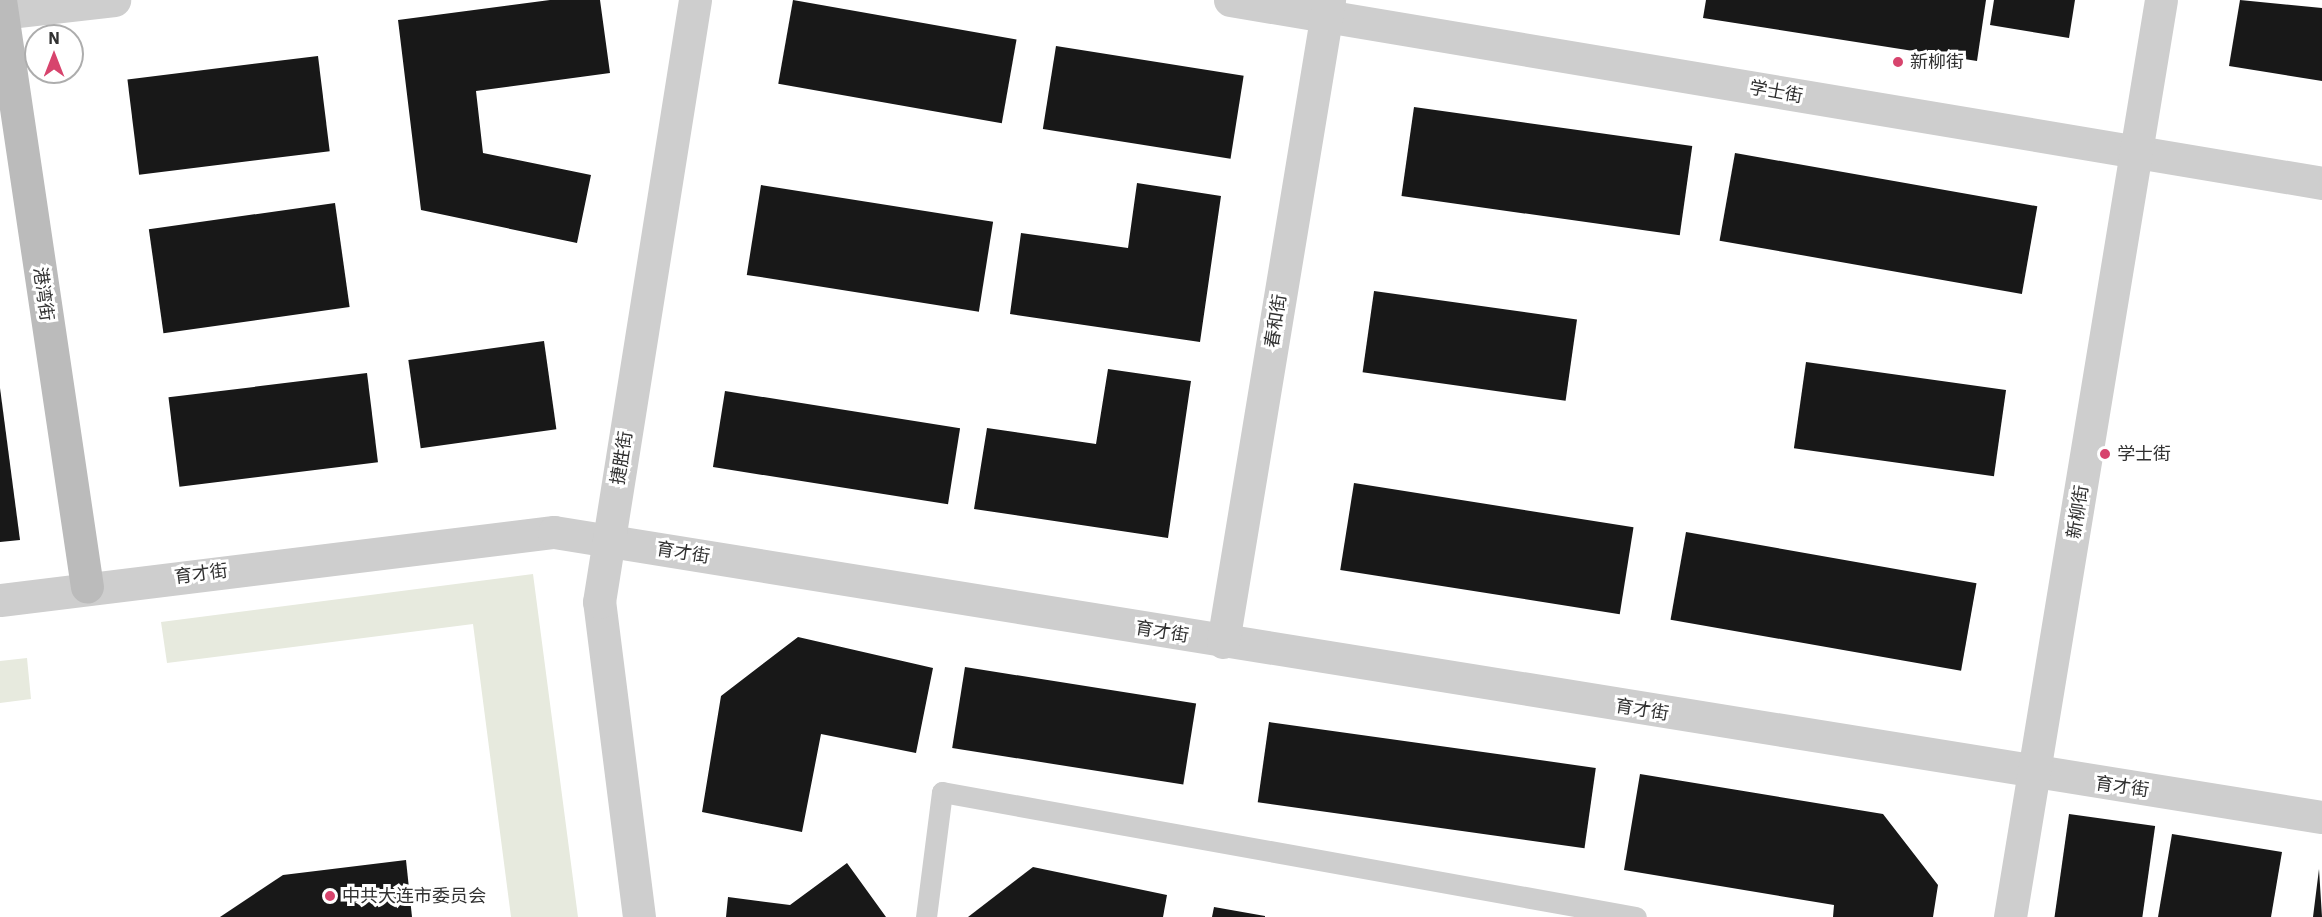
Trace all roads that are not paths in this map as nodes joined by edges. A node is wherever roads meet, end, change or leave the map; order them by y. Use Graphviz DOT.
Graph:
graph roads {
  1 [pos="114,0"];
  2 [pos="694,0"];
  3 [pos="1230,0"];
  4 [pos="2161,0"];
  5 [pos="1328,8"];
  6 [pos="1,9"];
  7 [pos="2136,153"];
  8 [pos="2322,183"];
  9 [pos="609,541"];
  10 [pos="87,587"];
  11 [pos="0,600"];
  12 [pos="1223,642"];
  13 [pos="2035,774"];
  14 [pos="2322,817"];
  15 [pos="639,917"];
  16 [pos="926,917"];
  17 [pos="1636,917"];
  18 [pos="2010,917"];
  1 -- 6 [label="street"];
  2 -- 9 [label="street, 捷胜街"];
  3 -- 5 [label="street, 学士街"];
  4 -- 7 [label="street, 新柳街"];
  5 -- 7 [label="street, 学士街"];
  5 -- 12 [label="street, 春和街"];
  6 -- 10 [label="main road, 港湾街"];
  7 -- 8 [label="street, 学士街"];
  7 -- 13 [label="street, 新柳街"];
  9 -- 10 [label="street, 育才街"];
  9 -- 12 [label="street, 育才街"];
  9 -- 15 [label="street, 捷胜街"];
  10 -- 11 [label="street, 育才街"];
  12 -- 13 [label="street, 育才街"];
  13 -- 14 [label="street, 育才街"];
  13 -- 18 [label="street, 新柳街"];
  16 -- 17 [label="lane"];
}
